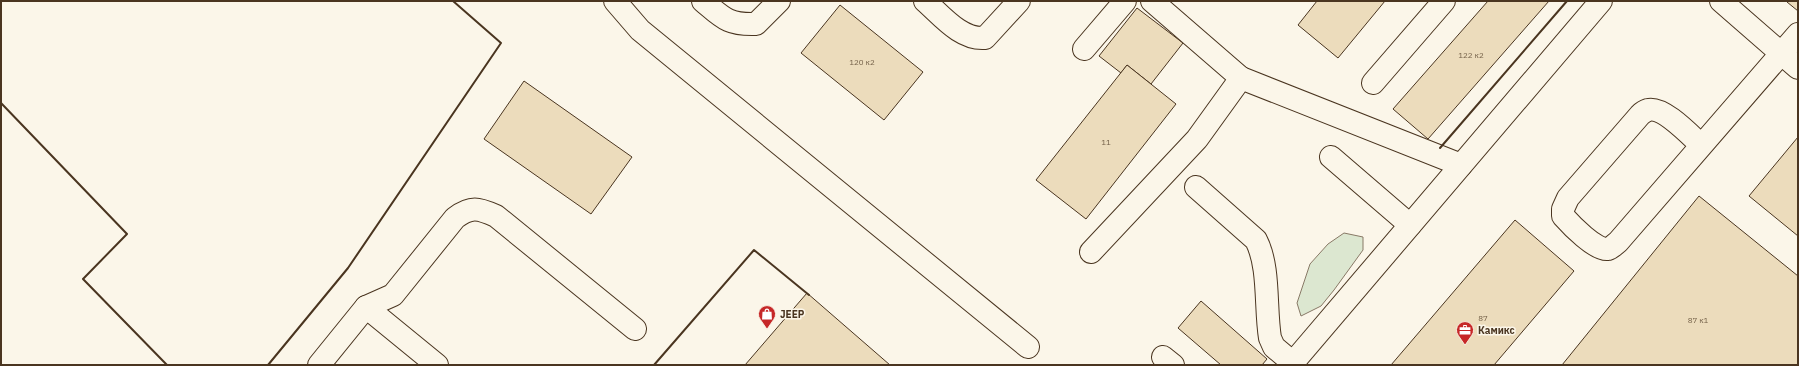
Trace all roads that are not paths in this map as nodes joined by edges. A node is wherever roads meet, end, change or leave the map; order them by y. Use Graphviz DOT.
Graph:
graph roads {
  1 [pos="615,1"];
  2 [pos="703,1"];
  3 [pos="779,1"];
  4 [pos="925,1"];
  5 [pos="1019,1"];
  6 [pos="1125,1"];
  7 [pos="1152,1"];
  8 [pos="1444,1"];
  9 [pos="1601,1"];
  10 [pos="1721,1"];
  11 [pos="1798,34"];
  12 [pos="1084,49"];
  13 [pos="1781,53"];
  14 [pos="1798,68"];
  15 [pos="1241,78"];
  16 [pos="1373,83"];
  17 [pos="1701,145"];
  18 [pos="1331,157"];
  19 [pos="1461,165"];
  20 [pos="1196,187"];
  21 [pos="1410,225"];
  22 [pos="1091,252"];
  23 [pos="366,307"];
  24 [pos="635,329"];
  25 [pos="1028,347"];
  26 [pos="1292,364"];
  27 [pos="319,365"];
  28 [pos="436,365"];
  1 -- 25 [label="street"];
  2 -- 3 [label="street"];
  4 -- 5 [label="street"];
  6 -- 12 [label="street"];
  7 -- 15 [label="street"];
  8 -- 16 [label="street"];
  9 -- 19 [label="street"];
  10 -- 13 [label="street"];
  11 -- 13 [label="street"];
  13 -- 14 [label="street"];
  13 -- 17 [label="street"];
  15 -- 19 [label="street"];
  15 -- 22 [label="street"];
  17 -- 17 [label="street"];
  18 -- 21 [label="street"];
  19 -- 21 [label="street"];
  20 -- 26 [label="street"];
  21 -- 26 [label="street"];
  23 -- 24 [label="street"];
  23 -- 27 [label="street"];
  23 -- 28 [label="street"];
}
